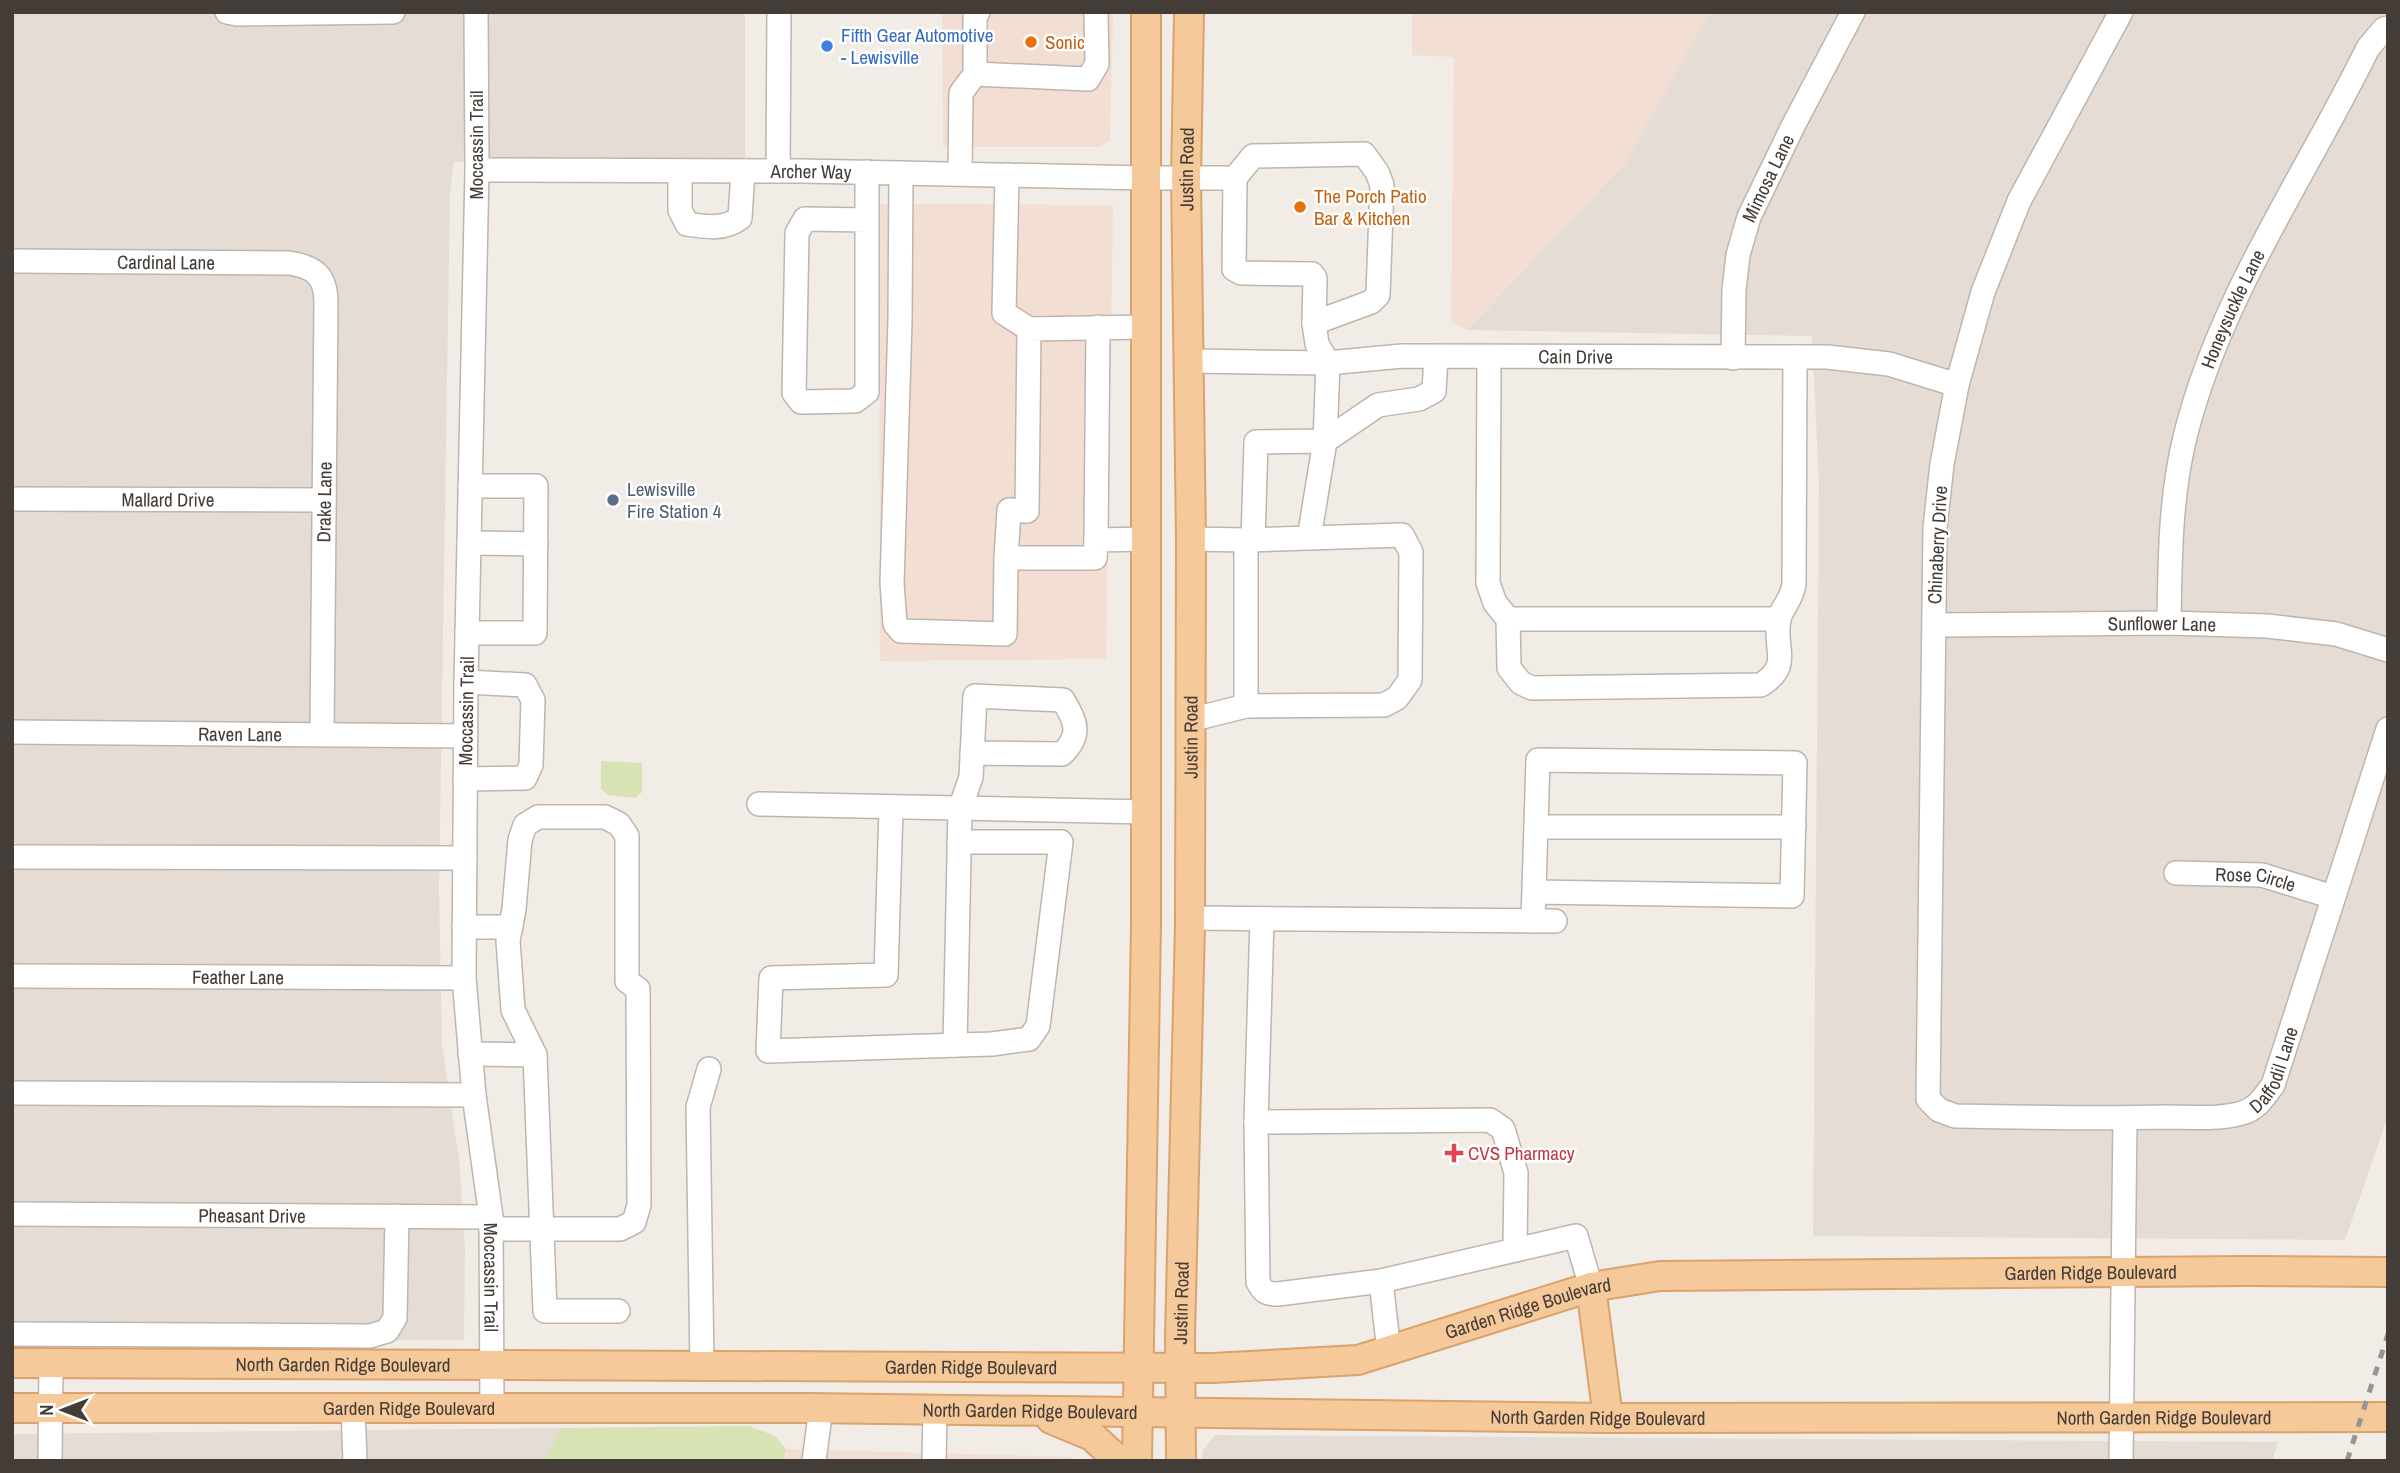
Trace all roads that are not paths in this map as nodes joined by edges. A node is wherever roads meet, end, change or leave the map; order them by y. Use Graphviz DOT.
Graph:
graph roads {
  1 [pos="227,12"];
  2 [pos="393,12"];
  3 [pos="476,12"];
  4 [pos="779,12"];
  5 [pos="978,12"];
  6 [pos="1096,12"];
  7 [pos="1146,12"];
  8 [pos="1189,12"];
  9 [pos="1853,12"];
  10 [pos="2121,12"];
  11 [pos="2388,28"];
  12 [pos="975,74"];
  13 [pos="477,170"];
  14 [pos="743,171"];
  15 [pos="778,171"];
  16 [pos="680,172"];
  17 [pos="867,172"];
  18 [pos="901,173"];
  19 [pos="960,174"];
  20 [pos="1007,175"];
  21 [pos="1146,178"];
  22 [pos="1186,178"];
  23 [pos="1235,178"];
  24 [pos="867,220"];
  25 [pos="12,261"];
  26 [pos="316,272"];
  27 [pos="1314,323"];
  28 [pos="1098,327"];
  29 [pos="1147,327"];
  30 [pos="1029,329"];
  31 [pos="1795,357"];
  32 [pos="1436,358"];
  33 [pos="1489,358"];
  34 [pos="1733,358"];
  35 [pos="1189,361"];
  36 [pos="1328,363"];
  37 [pos="1957,385"];
  38 [pos="1325,441"];
  39 [pos="470,486"];
  40 [pos="12,499"];
  41 [pos="324,500"];
  42 [pos="1309,538"];
  43 [pos="1146,539"];
  44 [pos="1191,539"];
  45 [pos="1096,540"];
  46 [pos="1250,540"];
  47 [pos="469,543"];
  48 [pos="536,544"];
  49 [pos="1006,558"];
  50 [pos="1779,619"];
  51 [pos="1508,620"];
  52 [pos="2169,624"];
  53 [pos="1934,625"];
  54 [pos="467,633"];
  55 [pos="2388,650"];
  56 [pos="466,682"];
  57 [pos="1246,706"];
  58 [pos="1190,720"];
  59 [pos="2388,730"];
  60 [pos="12,732"];
  61 [pos="322,734"];
  62 [pos="465,736"];
  63 [pos="972,753"];
  64 [pos="465,779"];
  65 [pos="759,804"];
  66 [pos="891,808"];
  67 [pos="960,809"];
  68 [pos="1146,812"];
  69 [pos="1536,827"];
  70 [pos="1794,827"];
  71 [pos="959,842"];
  72 [pos="12,857"];
  73 [pos="465,858"];
  74 [pos="2176,873"];
  75 [pos="1534,892"];
  76 [pos="2333,897"];
  77 [pos="1190,918"];
  78 [pos="1262,919"];
  79 [pos="1146,924"];
  80 [pos="464,928"];
  81 [pos="511,928"];
  82 [pos="12,976"];
  83 [pos="464,978"];
  84 [pos="955,1045"];
  85 [pos="470,1054"];
  86 [pos="535,1055"];
  87 [pos="709,1069"];
  88 [pos="12,1093"];
  89 [pos="474,1095"];
  90 [pos="1939,1110"];
  91 [pos="2125,1118"];
  92 [pos="1256,1122"];
  93 [pos="12,1214"];
  94 [pos="397,1216"];
  95 [pos="491,1223"];
  96 [pos="543,1229"];
  97 [pos="1515,1250"];
  98 [pos="2388,1272"];
  99 [pos="2122,1273"];
  100 [pos="1381,1281"];
  101 [pos="1591,1287"];
  102 [pos="618,1311"];
  103 [pos="12,1334"];
  104 [pos="1389,1352"];
  105 [pos="12,1363"];
  106 [pos="51,1363"];
  107 [pos="491,1364"];
  108 [pos="674,1365"];
  109 [pos="702,1365"];
  110 [pos="1137,1367"];
  111 [pos="1181,1367"];
  112 [pos="12,1408"];
  113 [pos="51,1408"];
  114 [pos="814,1408"];
  115 [pos="354,1409"];
  116 [pos="492,1409"];
  117 [pos="702,1409"];
  118 [pos="935,1410"];
  119 [pos="1017,1412"];
  120 [pos="1137,1414"];
  121 [pos="1181,1414"];
  122 [pos="2121,1417"];
  123 [pos="2388,1417"];
  124 [pos="1608,1418"];
  125 [pos="50,1461"];
  126 [pos="355,1461"];
  127 [pos="814,1461"];
  128 [pos="933,1461"];
  129 [pos="1119,1461"];
  130 [pos="1136,1461"];
  131 [pos="1181,1461"];
  132 [pos="2121,1461"];
  1 -- 2 [label="street"];
  3 -- 13 [label="street, Moccassin Trail"];
  4 -- 15 [label="street"];
  5 -- 12 [label="street"];
  6 -- 12 [label="street"];
  7 -- 21 [label="main road"];
  8 -- 22 [label="main road, Justin Road"];
  9 -- 34 [label="street, Mimosa Lane"];
  10 -- 37 [label="street, Chinaberry Drive"];
  11 -- 52 [label="street, Honeysuckle Lane"];
  12 -- 19 [label="street"];
  13 -- 16 [label="street, Archer Way"];
  13 -- 39 [label="street, Moccassin Trail"];
  14 -- 15 [label="street, Archer Way"];
  14 -- 16 [label="street, Archer Way"];
  14 -- 16 [label="street"];
  15 -- 17 [label="street, Archer Way"];
  17 -- 18 [label="street, Archer Way"];
  17 -- 24 [label="street"];
  18 -- 19 [label="street, Archer Way"];
  18 -- 49 [label="street"];
  19 -- 20 [label="street, Archer Way"];
  20 -- 21 [label="street, Archer Way"];
  20 -- 30 [label="street"];
  21 -- 22 [label="street, Archer Way"];
  21 -- 29 [label="main road"];
  22 -- 23 [label="street, Archer Way"];
  22 -- 35 [label="main road, Justin Road"];
  23 -- 27 [label="street"];
  23 -- 27 [label="street"];
  24 -- 24 [label="street"];
  25 -- 26 [label="street, Cardinal Lane"];
  26 -- 41 [label="street, Drake Lane"];
  27 -- 36 [label="street"];
  28 -- 29 [label="street"];
  28 -- 30 [label="street"];
  28 -- 45 [label="street"];
  29 -- 43 [label="main road"];
  30 -- 49 [label="street"];
  31 -- 34 [label="street, Cain Drive"];
  31 -- 37 [label="street, Cain Drive"];
  31 -- 50 [label="street"];
  32 -- 33 [label="street, Cain Drive"];
  32 -- 36 [label="street, Cain Drive"];
  32 -- 38 [label="street"];
  33 -- 34 [label="street, Cain Drive"];
  33 -- 51 [label="street"];
  35 -- 36 [label="street, Cain Drive"];
  35 -- 44 [label="main road, Justin Road"];
  36 -- 38 [label="street"];
  37 -- 53 [label="street, Chinaberry Drive"];
  38 -- 42 [label="street"];
  38 -- 46 [label="street"];
  39 -- 47 [label="street, Moccassin Trail"];
  39 -- 48 [label="street"];
  40 -- 41 [label="street, Mallard Drive"];
  41 -- 61 [label="street, Drake Lane"];
  42 -- 46 [label="street"];
  42 -- 57 [label="street"];
  43 -- 44 [label="main road"];
  43 -- 45 [label="street"];
  43 -- 68 [label="main road"];
  44 -- 46 [label="street"];
  44 -- 58 [label="main road, Justin Road"];
  45 -- 49 [label="street"];
  46 -- 57 [label="street"];
  47 -- 48 [label="street"];
  47 -- 54 [label="street, Moccassin Trail"];
  48 -- 54 [label="street"];
  50 -- 51 [label="street"];
  50 -- 51 [label="street"];
  52 -- 53 [label="street, Sunflower Lane"];
  52 -- 55 [label="street, Sunflower Lane"];
  53 -- 90 [label="street, Chinaberry Drive"];
  54 -- 56 [label="street, Moccassin Trail"];
  56 -- 62 [label="street, Moccassin Trail"];
  56 -- 64 [label="street"];
  57 -- 58 [label="street"];
  58 -- 77 [label="main road, Justin Road"];
  59 -- 76 [label="street, Daffodil Lane"];
  60 -- 61 [label="street, Raven Lane"];
  61 -- 62 [label="street, Raven Lane"];
  62 -- 64 [label="street, Moccassin Trail"];
  63 -- 63 [label="street"];
  63 -- 67 [label="street"];
  64 -- 73 [label="street, Moccassin Trail"];
  65 -- 66 [label="street"];
  66 -- 67 [label="street"];
  66 -- 84 [label="street"];
  67 -- 68 [label="street"];
  67 -- 71 [label="street"];
  68 -- 79 [label="main road"];
  69 -- 70 [label="street"];
  69 -- 70 [label="street"];
  69 -- 75 [label="street"];
  70 -- 75 [label="street"];
  71 -- 84 [label="street"];
  71 -- 84 [label="street"];
  72 -- 73 [label="street"];
  73 -- 80 [label="street, Moccassin Trail"];
  74 -- 76 [label="street, Rose Circle"];
  75 -- 78 [label="street"];
  76 -- 91 [label="street, Daffodil Lane"];
  77 -- 78 [label="street"];
  77 -- 79 [label="main road"];
  77 -- 111 [label="main road, Justin Road"];
  78 -- 92 [label="street"];
  79 -- 110 [label="main road"];
  80 -- 81 [label="street"];
  80 -- 83 [label="street, Moccassin Trail"];
  81 -- 86 [label="street"];
  81 -- 96 [label="street, Pheasant Drive"];
  82 -- 83 [label="street, Feather Lane"];
  83 -- 85 [label="street, Moccassin Trail"];
  85 -- 86 [label="street"];
  85 -- 89 [label="street, Moccassin Trail"];
  86 -- 96 [label="street"];
  87 -- 109 [label="street"];
  88 -- 89 [label="street"];
  89 -- 95 [label="street, Moccassin Trail"];
  90 -- 91 [label="street, Daffodil Lane"];
  91 -- 99 [label="street"];
  92 -- 97 [label="street"];
  92 -- 100 [label="street"];
  93 -- 94 [label="street, Pheasant Drive"];
  94 -- 95 [label="street, Pheasant Drive"];
  94 -- 103 [label="street"];
  95 -- 96 [label="street, Pheasant Drive"];
  95 -- 107 [label="street, Moccassin Trail"];
  96 -- 102 [label="street"];
  97 -- 100 [label="street"];
  97 -- 101 [label="street"];
  98 -- 99 [label="main road, Garden Ridge Boulevard"];
  99 -- 101 [label="main road, Garden Ridge Boulevard"];
  99 -- 122 [label="street"];
  100 -- 104 [label="street"];
  101 -- 104 [label="main road, Garden Ridge Boulevard"];
  101 -- 124 [label="main road"];
  104 -- 111 [label="main road, Garden Ridge Boulevard"];
  105 -- 106 [label="main road, North Garden Ridge Boulevard"];
  106 -- 107 [label="main road, North Garden Ridge Boulevard"];
  106 -- 113 [label="street"];
  107 -- 108 [label="main road, North Garden Ridge Boulevard"];
  107 -- 116 [label="street, Moccassin Trail"];
  108 -- 109 [label="main road, Garden Ridge Boulevard"];
  109 -- 110 [label="main road, Garden Ridge Boulevard"];
  109 -- 117 [label="main road"];
  110 -- 111 [label="main road, Garden Ridge Boulevard"];
  110 -- 120 [label="main road"];
  111 -- 121 [label="main road, Justin Road"];
  112 -- 113 [label="main road, Garden Ridge Boulevard"];
  113 -- 115 [label="main road, Garden Ridge Boulevard"];
  113 -- 125 [label="street"];
  114 -- 117 [label="main road, Garden Ridge Boulevard"];
  114 -- 118 [label="main road, North Garden Ridge Boulevard"];
  114 -- 127 [label="street"];
  115 -- 116 [label="main road, Garden Ridge Boulevard"];
  115 -- 126 [label="street"];
  116 -- 117 [label="main road, Garden Ridge Boulevard"];
  118 -- 119 [label="main road, North Garden Ridge Boulevard"];
  118 -- 128 [label="street"];
  119 -- 120 [label="main road, North Garden Ridge Boulevard"];
  119 -- 129 [label="main road"];
  120 -- 121 [label="main road, North Garden Ridge Boulevard"];
  120 -- 130 [label="main road"];
  121 -- 124 [label="main road, North Garden Ridge Boulevard"];
  121 -- 131 [label="main road, Justin Road"];
  122 -- 123 [label="main road, North Garden Ridge Boulevard"];
  122 -- 124 [label="main road, North Garden Ridge Boulevard"];
  122 -- 132 [label="street"];
}
